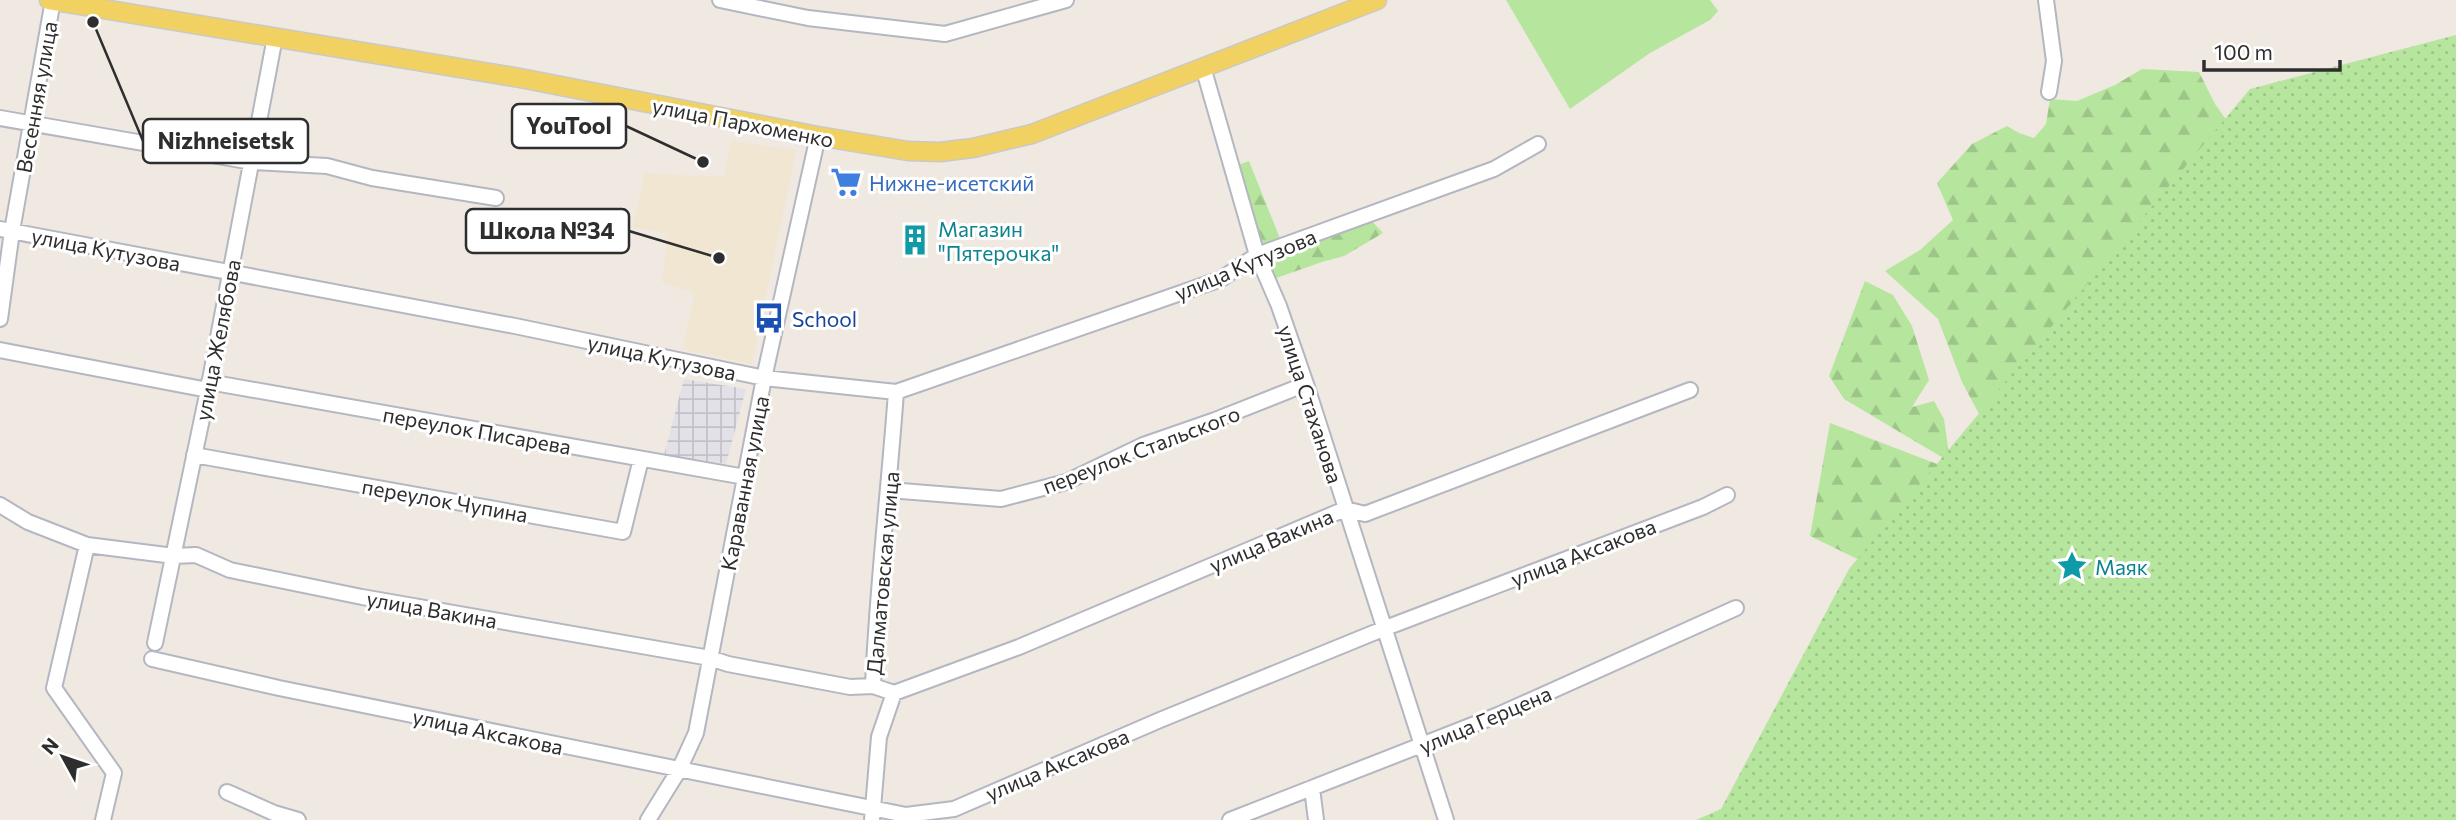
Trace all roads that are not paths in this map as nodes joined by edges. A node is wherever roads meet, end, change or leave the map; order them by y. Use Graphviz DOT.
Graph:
graph roads {
  1 [pos="52,0"];
  2 [pos="720,0"];
  3 [pos="1066,0"];
  4 [pos="1377,0"];
  5 [pos="2046,0"];
  6 [pos="275,37"];
  7 [pos="1203,67"];
  8 [pos="2049,92"];
  9 [pos="0,118"];
  10 [pos="31,123"];
  11 [pos="818,136"];
  12 [pos="1538,144"];
  13 [pos="252,162"];
  14 [pos="496,198"];
  15 [pos="6,230"];
  16 [pos="1257,255"];
  17 [pos="231,272"];
  18 [pos="0,319"];
  19 [pos="0,350"];
  20 [pos="764,378"];
  21 [pos="1306,384"];
  22 [pos="208,386"];
  23 [pos="1690,390"];
  24 [pos="896,392"];
  25 [pos="194,455"];
  26 [pos="641,459"];
  27 [pos="745,477"];
  28 [pos="889,489"];
  29 [pos="1727,495"];
  30 [pos="0,505"];
  31 [pos="1345,509"];
  32 [pos="87,545"];
  33 [pos="174,556"];
  34 [pos="1736,608"];
  35 [pos="1383,629"];
  36 [pos="155,643"];
  37 [pos="710,658"];
  38 [pos="152,659"];
  39 [pos="873,686"];
  40 [pos="894,693"];
  41 [pos="1422,746"];
  42 [pos="679,770"];
  43 [pos="1312,788"];
  44 [pos="227,792"];
  45 [pos="872,814"];
  46 [pos="103,820"];
  47 [pos="298,820"];
  48 [pos="648,820"];
  49 [pos="1230,820"];
  50 [pos="1316,820"];
  51 [pos="1446,820"];
  1 -- 6 [label="main road, улица Пархоменко"];
  1 -- 10 [label="street, Весенняя улица"];
  2 -- 3 [label="street"];
  4 -- 7 [label="main road, улица Пархоменко"];
  5 -- 8 [label="street"];
  6 -- 11 [label="main road, улица Пархоменко"];
  6 -- 13 [label="street, улица Желябова"];
  7 -- 11 [label="main road, улица Пархоменко"];
  7 -- 16 [label="street, улица Стаханова"];
  9 -- 10 [label="street"];
  10 -- 13 [label="street"];
  10 -- 15 [label="street, Весенняя улица"];
  11 -- 20 [label="street, Караванная улица"];
  12 -- 16 [label="street, улица Кутузова"];
  13 -- 14 [label="street"];
  13 -- 17 [label="street, улица Желябова"];
  15 -- 17 [label="street, улица Кутузова"];
  15 -- 18 [label="street, Весенняя улица"];
  16 -- 21 [label="street, улица Стаханова"];
  16 -- 24 [label="street, улица Кутузова"];
  17 -- 20 [label="street, улица Кутузова"];
  17 -- 22 [label="street, улица Желябова"];
  19 -- 22 [label="street, переулок Писарева"];
  20 -- 24 [label="street, улица Кутузова"];
  20 -- 27 [label="street, Караванная улица"];
  21 -- 28 [label="street, переулок Стальского"];
  21 -- 31 [label="street, улица Стаханова"];
  22 -- 25 [label="street, улица Желябова"];
  22 -- 26 [label="street, переулок Писарева"];
  23 -- 31 [label="street, улица Вакина"];
  24 -- 28 [label="street, Далматовская улица"];
  25 -- 26 [label="street, переулок Чупина"];
  25 -- 33 [label="street, улица Желябова"];
  26 -- 27 [label="street, переулок Писарева"];
  27 -- 37 [label="street, Караванная улица"];
  28 -- 39 [label="street, Далматовская улица"];
  29 -- 35 [label="street, улица Аксакова"];
  30 -- 32 [label="street, улица Вакина"];
  31 -- 35 [label="street, улица Стаханова"];
  31 -- 40 [label="street, улица Вакина"];
  32 -- 33 [label="street, улица Вакина"];
  32 -- 46 [label="street"];
  33 -- 36 [label="street, улица Желябова"];
  33 -- 37 [label="street, улица Вакина"];
  34 -- 41 [label="street, улица Герцена"];
  35 -- 41 [label="street, улица Стаханова"];
  35 -- 45 [label="street, улица Аксакова"];
  37 -- 39 [label="street, улица Вакина"];
  37 -- 42 [label="street, Караванная улица"];
  38 -- 42 [label="street, улица Аксакова"];
  39 -- 40 [label="street, Далматовская улица"];
  40 -- 45 [label="street, Далматовская улица"];
  41 -- 43 [label="street, улица Герцена"];
  41 -- 51 [label="street, улица Стаханова"];
  42 -- 45 [label="street, улица Аксакова"];
  42 -- 48 [label="street, Караванная улица"];
  43 -- 49 [label="street, улица Герцена"];
  43 -- 50 [label="street"];
  44 -- 47 [label="street"];
}
